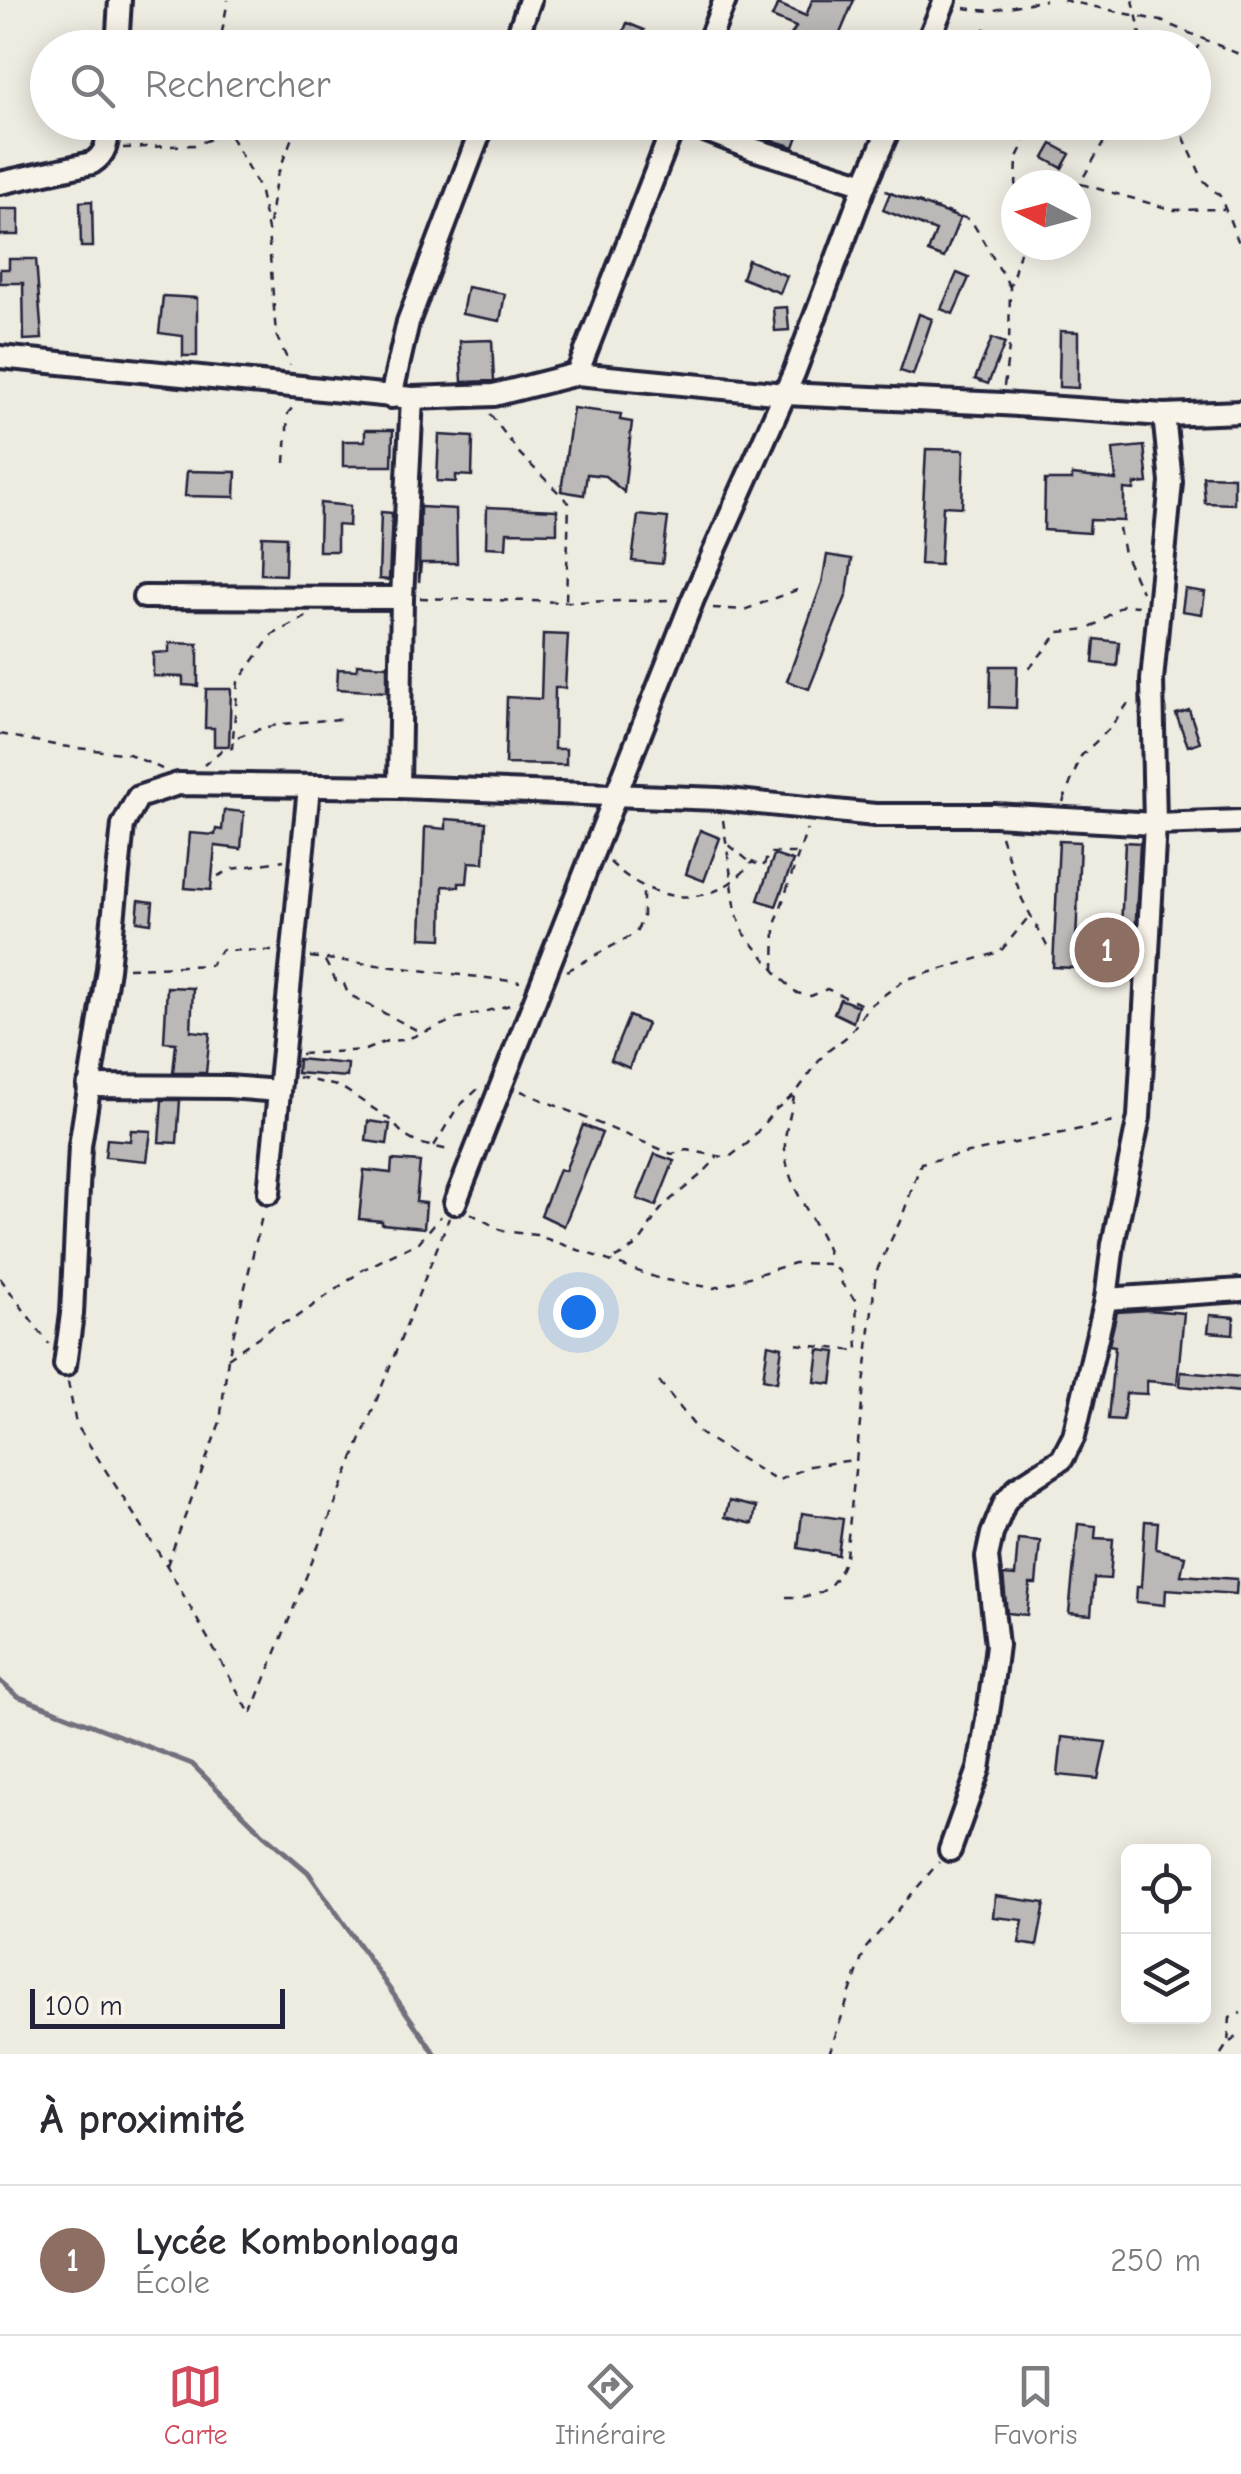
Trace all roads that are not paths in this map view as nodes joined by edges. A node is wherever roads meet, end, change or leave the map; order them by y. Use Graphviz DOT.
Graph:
graph roads {
  1 [pos="120,0"];
  2 [pos="530,0"];
  3 [pos="725,0"];
  4 [pos="944,3"];
  5 [pos="118,30"];
  6 [pos="519,30"];
  7 [pos="713,30"];
  8 [pos="933,30"];
  9 [pos="108,140"];
  10 [pos="477,140"];
  11 [pos="668,140"];
  12 [pos="731,140"];
  13 [pos="884,140"];
  14 [pos="0,183"];
  15 [pos="865,184"];
  16 [pos="0,357"];
  17 [pos="577,374"];
  18 [pos="785,394"];
  19 [pos="402,397"];
  20 [pos="1241,412"];
  21 [pos="1164,415"];
  22 [pos="144,597"];
  23 [pos="402,598"];
  24 [pos="309,786"];
  25 [pos="399,787"];
  26 [pos="616,794"];
  27 [pos="1241,821"];
  28 [pos="1156,824"];
  29 [pos="287,1084"];
  30 [pos="88,1086"];
  31 [pos="269,1193"];
  32 [pos="455,1203"];
  33 [pos="1241,1290"];
  34 [pos="1106,1299"];
  35 [pos="65,1365"];
  36 [pos="950,1850"];
  1 -- 5 [label="street"];
  2 -- 6 [label="street"];
  3 -- 7 [label="street"];
  4 -- 8 [label="street"];
  9 -- 14 [label="street"];
  10 -- 19 [label="street"];
  11 -- 17 [label="street"];
  12 -- 15 [label="street"];
  13 -- 15 [label="street"];
  15 -- 18 [label="street"];
  16 -- 19 [label="street"];
  17 -- 18 [label="street"];
  17 -- 19 [label="street"];
  18 -- 21 [label="street"];
  18 -- 26 [label="street"];
  19 -- 23 [label="street"];
  20 -- 21 [label="street"];
  21 -- 28 [label="street"];
  22 -- 23 [label="street"];
  23 -- 25 [label="street"];
  24 -- 25 [label="street"];
  24 -- 29 [label="street"];
  24 -- 30 [label="street"];
  25 -- 26 [label="street"];
  26 -- 28 [label="street"];
  26 -- 32 [label="street"];
  27 -- 28 [label="street"];
  28 -- 34 [label="street"];
  29 -- 30 [label="street"];
  29 -- 31 [label="street"];
  30 -- 35 [label="street"];
  33 -- 34 [label="street"];
  34 -- 36 [label="street"];
}
